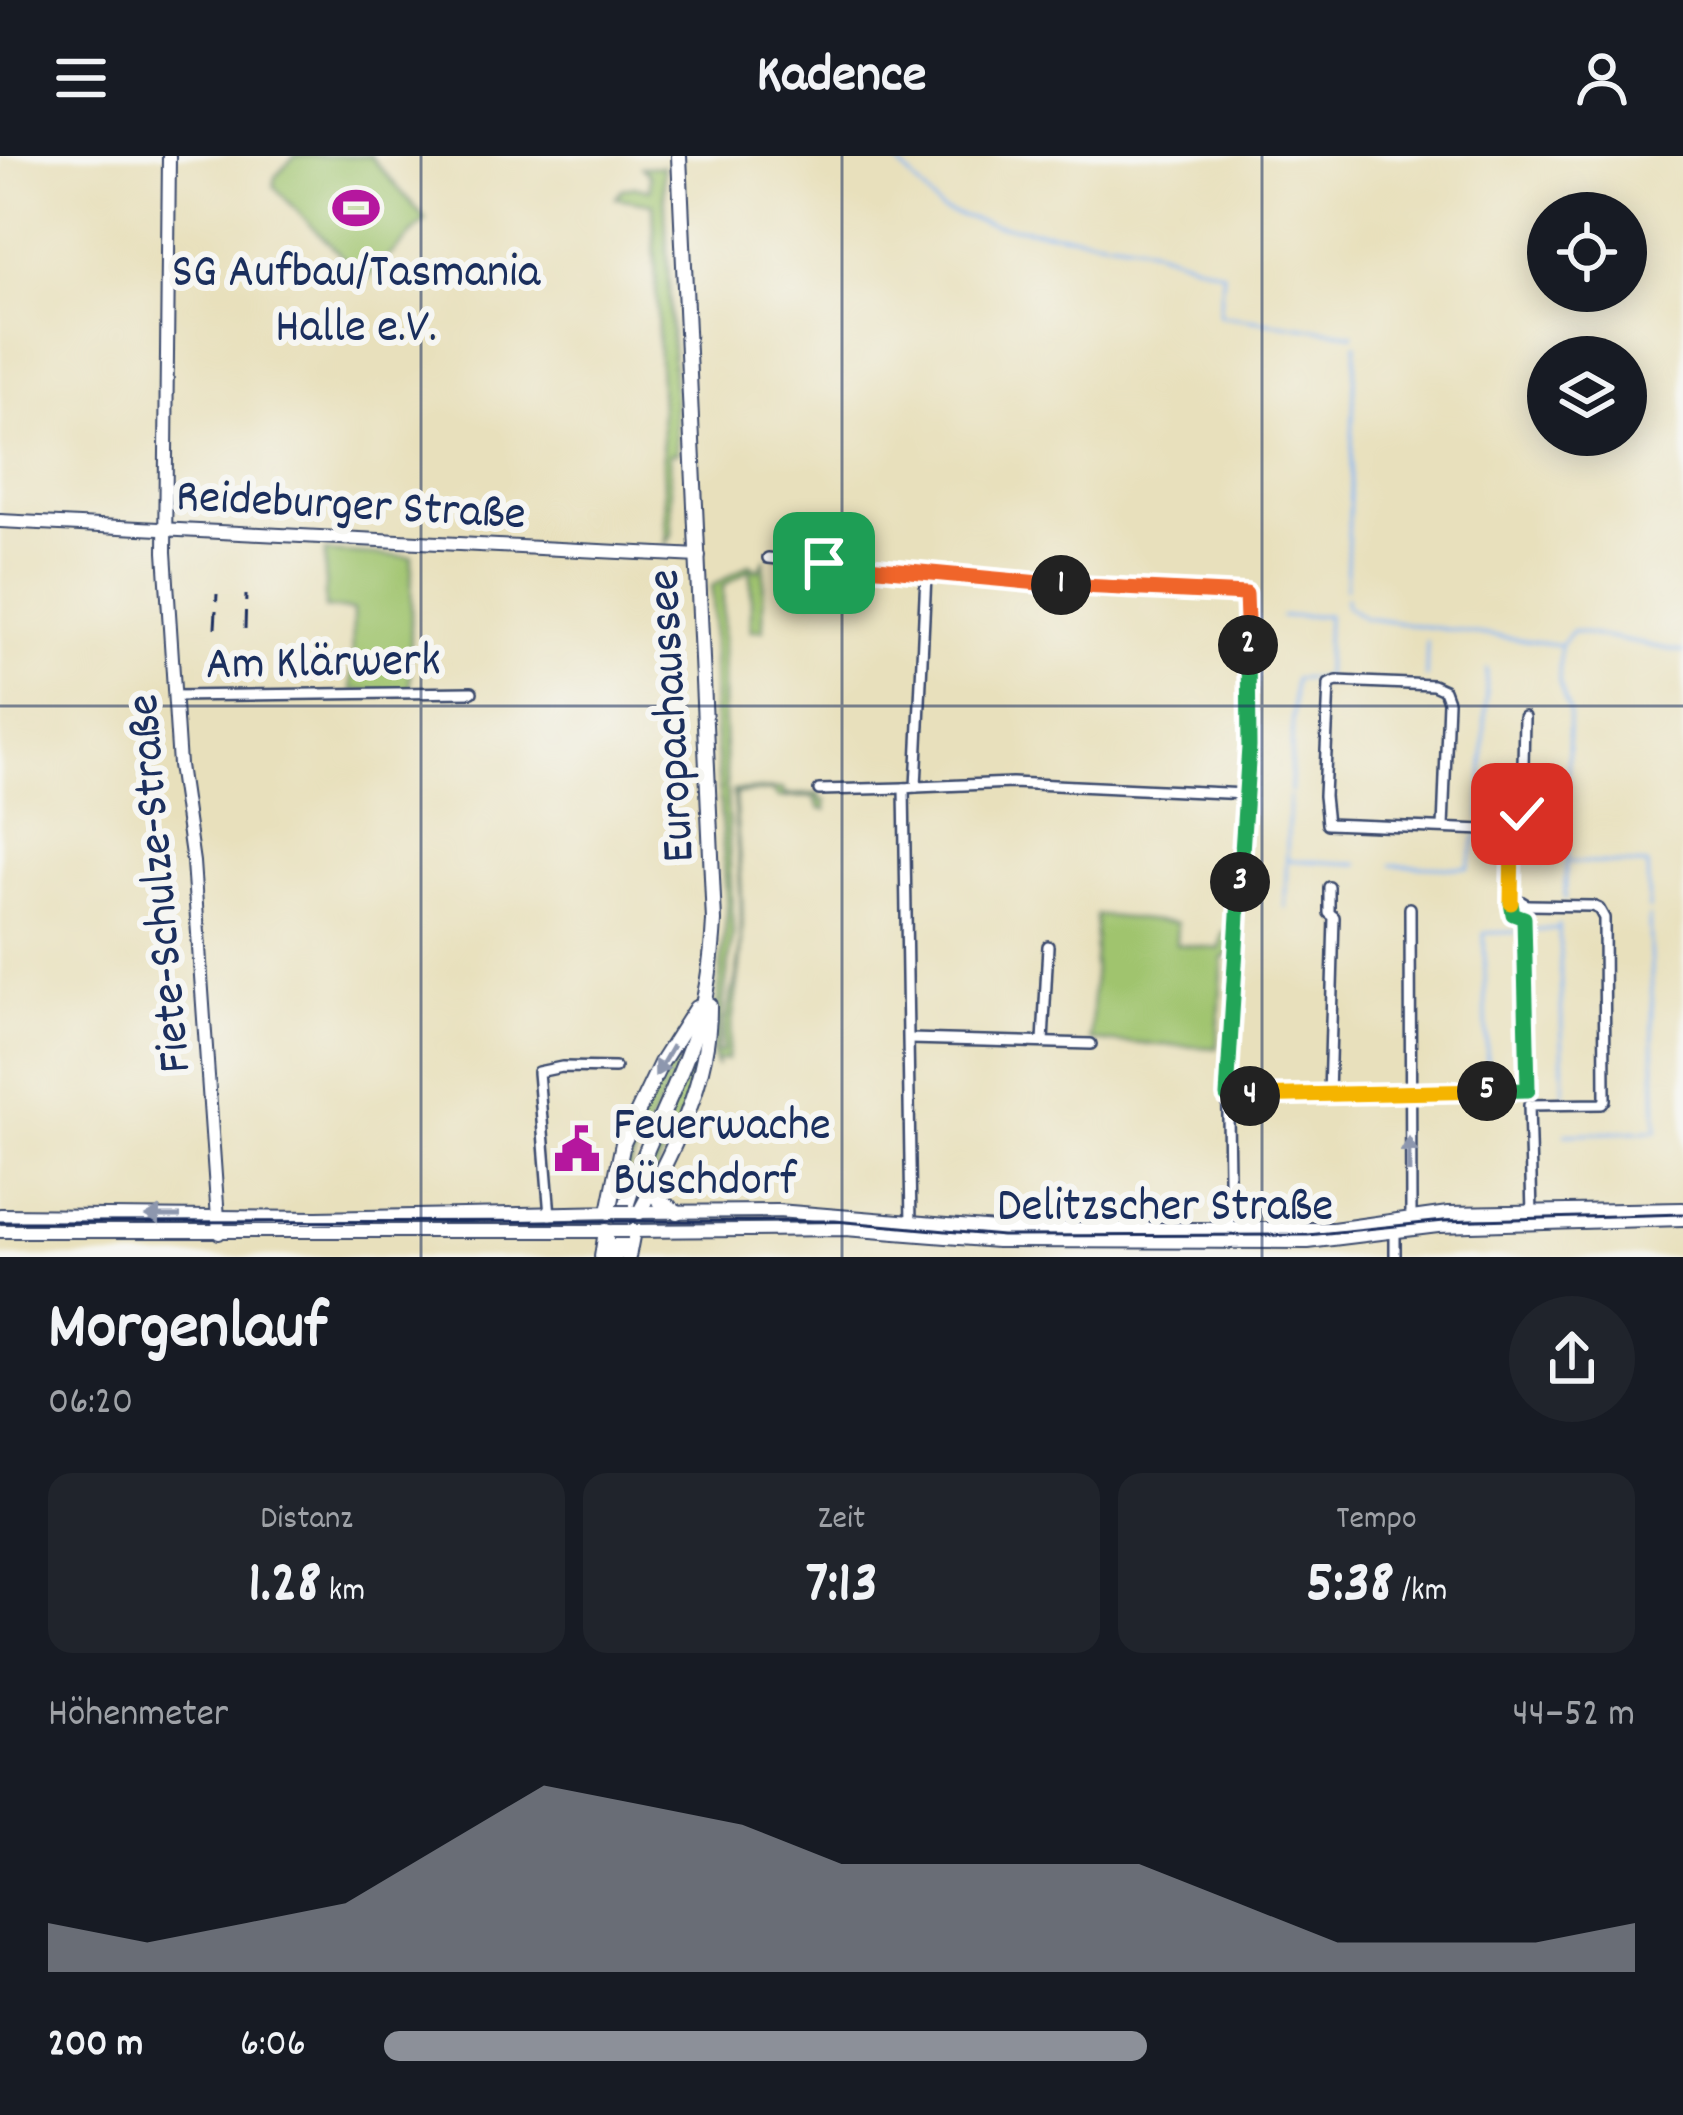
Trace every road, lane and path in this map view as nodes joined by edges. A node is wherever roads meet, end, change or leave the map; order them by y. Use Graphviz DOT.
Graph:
graph roads {
  1 [pos="169,156"];
  2 [pos="679,156"];
  3 [pos="0,520"];
  4 [pos="165,529"];
  5 [pos="699,556"];
  6 [pos="768,558"];
  7 [pos="926,575"];
  8 [pos="472,692"];
  9 [pos="174,696"];
  10 [pos="1524,717"];
  11 [pos="910,788"];
  12 [pos="819,790"];
  13 [pos="1246,794"];
  14 [pos="1443,828"];
  15 [pos="1512,831"];
  16 [pos="1329,887"];
  17 [pos="1511,896"];
  18 [pos="1527,905"];
  19 [pos="1411,908"];
  20 [pos="1524,918"];
  21 [pos="1048,946"];
  22 [pos="708,981"];
  23 [pos="910,1039"];
  24 [pos="1043,1042"];
  25 [pos="1090,1044"];
  26 [pos="615,1068"];
  27 [pos="1528,1090"];
  28 [pos="1409,1093"];
  29 [pos="1227,1096"];
  30 [pos="1329,1096"];
  31 [pos="1529,1105"];
  32 [pos="653,1187"];
  33 [pos="1683,1209"];
  34 [pos="624,1212"];
  35 [pos="677,1213"];
  36 [pos="1532,1214"];
  37 [pos="0,1215"];
  38 [pos="550,1215"];
  39 [pos="218,1217"];
  40 [pos="1411,1217"];
  41 [pos="1683,1219"];
  42 [pos="1395,1225"];
  43 [pos="910,1230"];
  44 [pos="0,1231"];
  45 [pos="620,1231"];
  46 [pos="219,1233"];
  47 [pos="980,1234"];
  48 [pos="1230,1236"];
  49 [pos="602,1257"];
  50 [pos="615,1257"];
  51 [pos="628,1257"];
  52 [pos="979,1257"];
  53 [pos="1395,1257"];
  1 -- 4 [label="main road, Fiete-Schulze-Straße"];
  2 -- 5 [label="main road, Europachaussee"];
  3 -- 4 [label="main road, Reideburger Straße"];
  4 -- 5 [label="main road, Reideburger Straße"];
  4 -- 9 [label="main road, Fiete-Schulze-Straße"];
  5 -- 22 [label="main road, Europachaussee"];
  6 -- 7 [label="street"];
  7 -- 11 [label="street"];
  7 -- 13 [label="street"];
  8 -- 9 [label="street, Am Klärwerk"];
  9 -- 39 [label="main road, Fiete-Schulze-Straße"];
  10 -- 15 [label="street"];
  11 -- 12 [label="street"];
  11 -- 13 [label="street"];
  11 -- 23 [label="street"];
  13 -- 29 [label="street"];
  14 -- 14 [label="street"];
  14 -- 15 [label="street"];
  15 -- 17 [label="street"];
  16 -- 30 [label="street"];
  17 -- 18 [label="street"];
  17 -- 20 [label="street"];
  18 -- 20 [label="street"];
  18 -- 31 [label="street"];
  19 -- 28 [label="street"];
  20 -- 27 [label="street"];
  21 -- 24 [label="street"];
  22 -- 32 [label="main road"];
  22 -- 34 [label="main road, one-way"];
  22 -- 50 [label="main road, Europachaussee"];
  23 -- 24 [label="street"];
  23 -- 43 [label="street"];
  24 -- 25 [label="street"];
  26 -- 38 [label="street"];
  27 -- 28 [label="street"];
  27 -- 31 [label="street"];
  28 -- 30 [label="street"];
  40 -- 28 [label="street, one-way"];
  29 -- 30 [label="street"];
  29 -- 48 [label="street"];
  31 -- 36 [label="street"];
  32 -- 34 [label="main road"];
  32 -- 35 [label="main road"];
  33 -- 36 [label="main road, Delitzscher Straße"];
  34 -- 35 [label="main road, Delitzscher Straße"];
  34 -- 38 [label="main road, Delitzscher Straße"];
  34 -- 45 [label="main road"];
  34 -- 45 [label="main road"];
  35 -- 43 [label="main road, Delitzscher Straße"];
  36 -- 40 [label="main road, Delitzscher Straße"];
  39 -- 37 [label="main road, Delitzscher Straße, one-way"];
  38 -- 39 [label="main road, Delitzscher Straße"];
  39 -- 46 [label="main road, Fiete-Schulze-Straße"];
  40 -- 42 [label="main road, Delitzscher Straße"];
  41 -- 42 [label="main road, Delitzscher Straße"];
  42 -- 48 [label="main road, Delitzscher Straße"];
  42 -- 53 [label="street"];
  43 -- 45 [label="main road, Delitzscher Straße"];
  43 -- 47 [label="main road, Delitzscher Straße"];
  44 -- 46 [label="main road, Delitzscher Straße"];
  45 -- 46 [label="main road, Delitzscher Straße"];
  45 -- 49 [label="main road"];
  45 -- 51 [label="main road"];
  47 -- 48 [label="main road, Delitzscher Straße"];
  47 -- 52 [label="street"];
}
